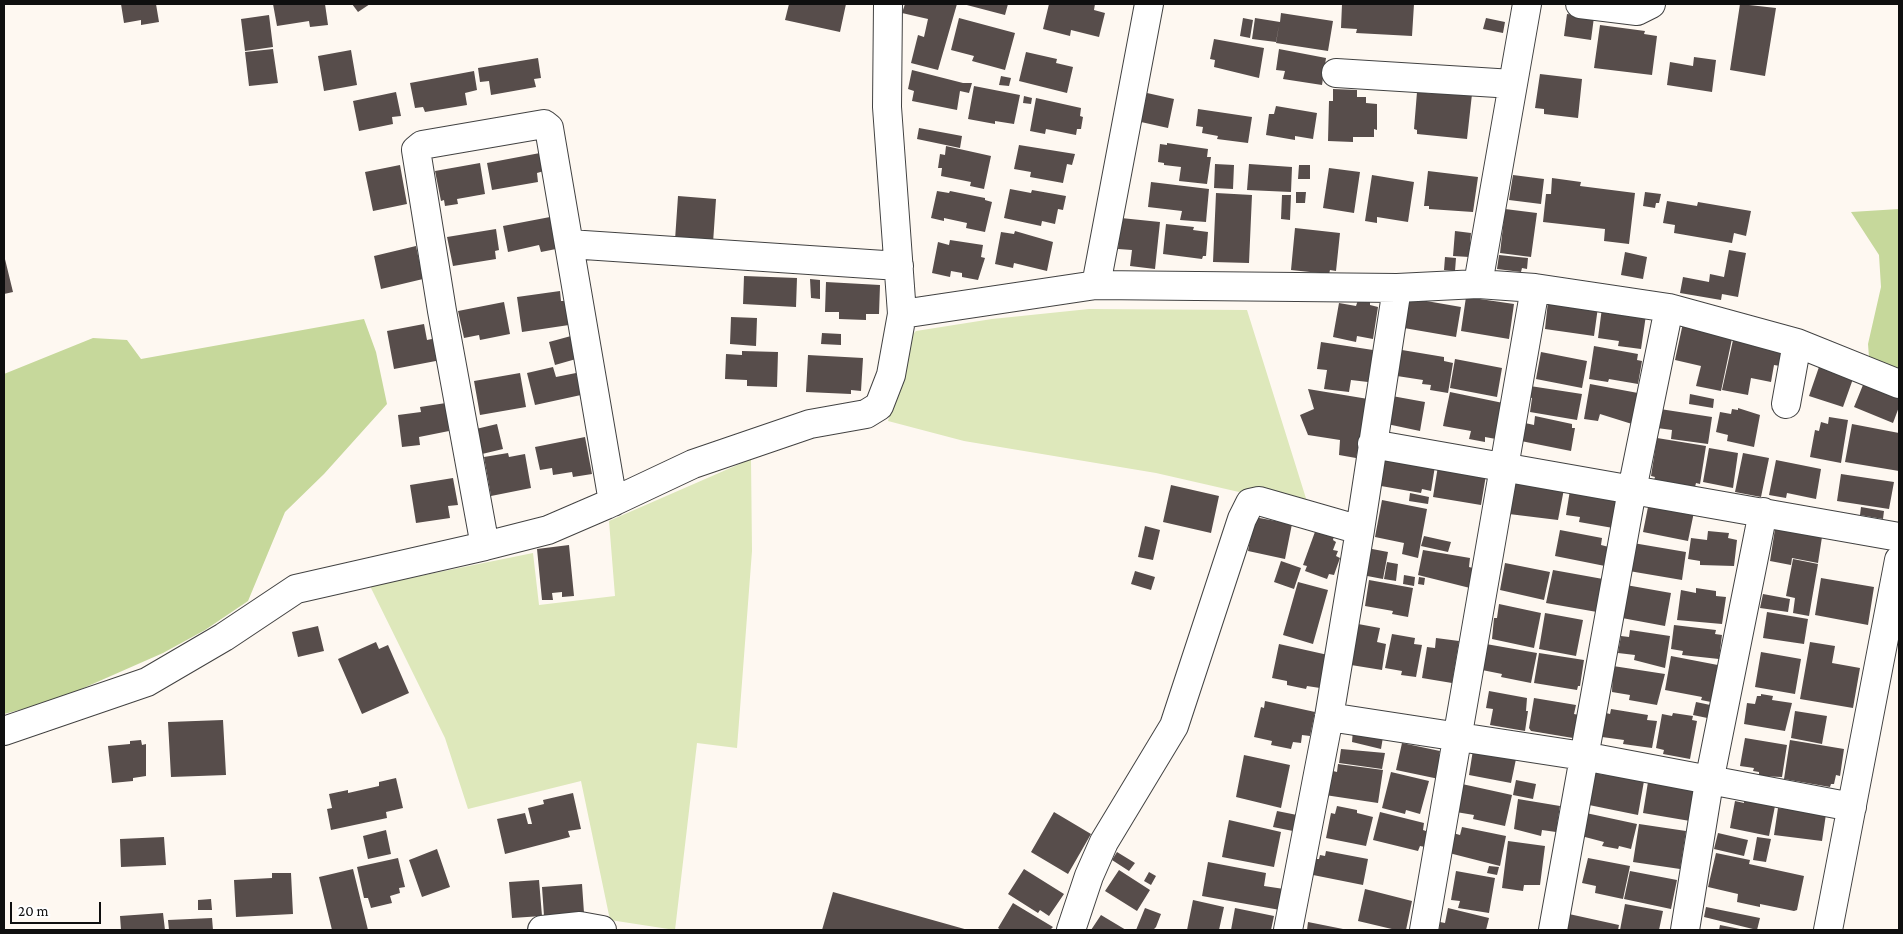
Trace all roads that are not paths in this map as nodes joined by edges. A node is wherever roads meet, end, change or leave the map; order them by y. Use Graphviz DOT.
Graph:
graph roads {
  1 [pos="888,4"];
  2 [pos="1149,4"];
  3 [pos="1527,4"];
  4 [pos="1580,4"];
  5 [pos="1651,4"];
  6 [pos="1336,73"];
  7 [pos="1513,84"];
  8 [pos="569,244"];
  9 [pos="899,266"];
  10 [pos="1478,284"];
  11 [pos="1096,285"];
  12 [pos="1397,288"];
  13 [pos="1535,288"];
  14 [pos="1669,308"];
  15 [pos="902,314"];
  16 [pos="1798,343"];
  17 [pos="1899,384"];
  18 [pos="1786,404"];
  19 [pos="1372,444"];
  20 [pos="1506,466"];
  21 [pos="1632,490"];
  22 [pos="613,502"];
  23 [pos="1763,512"];
  24 [pos="1360,530"];
  25 [pos="1899,537"];
  26 [pos="485,546"];
  27 [pos="1899,560"];
  28 [pos="1329,717"];
  29 [pos="4,731"];
  30 [pos="1458,735"];
  31 [pos="1583,756"];
  32 [pos="1709,782"];
  33 [pos="1852,808"];
  34 [pos="542,930"];
  35 [pos="602,930"];
  36 [pos="1071,930"];
  37 [pos="1288,930"];
  38 [pos="1424,930"];
  39 [pos="1553,930"];
  40 [pos="1686,930"];
  41 [pos="1828,930"];
  1 -- 9 [label="street"];
  2 -- 11 [label="street"];
  3 -- 7 [label="street"];
  4 -- 5 [label="street"];
  6 -- 7 [label="street"];
  7 -- 10 [label="street"];
  8 -- 9 [label="street"];
  8 -- 22 [label="street"];
  8 -- 26 [label="street"];
  9 -- 15 [label="street"];
  10 -- 12 [label="street"];
  10 -- 13 [label="street"];
  11 -- 12 [label="street"];
  11 -- 15 [label="street"];
  12 -- 19 [label="street"];
  13 -- 14 [label="street"];
  13 -- 20 [label="street"];
  14 -- 16 [label="street"];
  14 -- 21 [label="street"];
  15 -- 22 [label="street"];
  16 -- 17 [label="street"];
  16 -- 18 [label="street"];
  19 -- 20 [label="street"];
  19 -- 24 [label="street"];
  20 -- 21 [label="street"];
  20 -- 30 [label="street"];
  21 -- 23 [label="street"];
  21 -- 31 [label="street"];
  22 -- 26 [label="street"];
  23 -- 25 [label="street"];
  23 -- 32 [label="street"];
  24 -- 28 [label="street"];
  24 -- 36 [label="street"];
  26 -- 29 [label="street"];
  27 -- 33 [label="street"];
  28 -- 30 [label="street"];
  28 -- 37 [label="street"];
  30 -- 31 [label="street"];
  30 -- 38 [label="street"];
  31 -- 32 [label="street"];
  31 -- 39 [label="street"];
  32 -- 33 [label="street"];
  32 -- 40 [label="street"];
  33 -- 41 [label="street"];
  34 -- 35 [label="street"];
}
